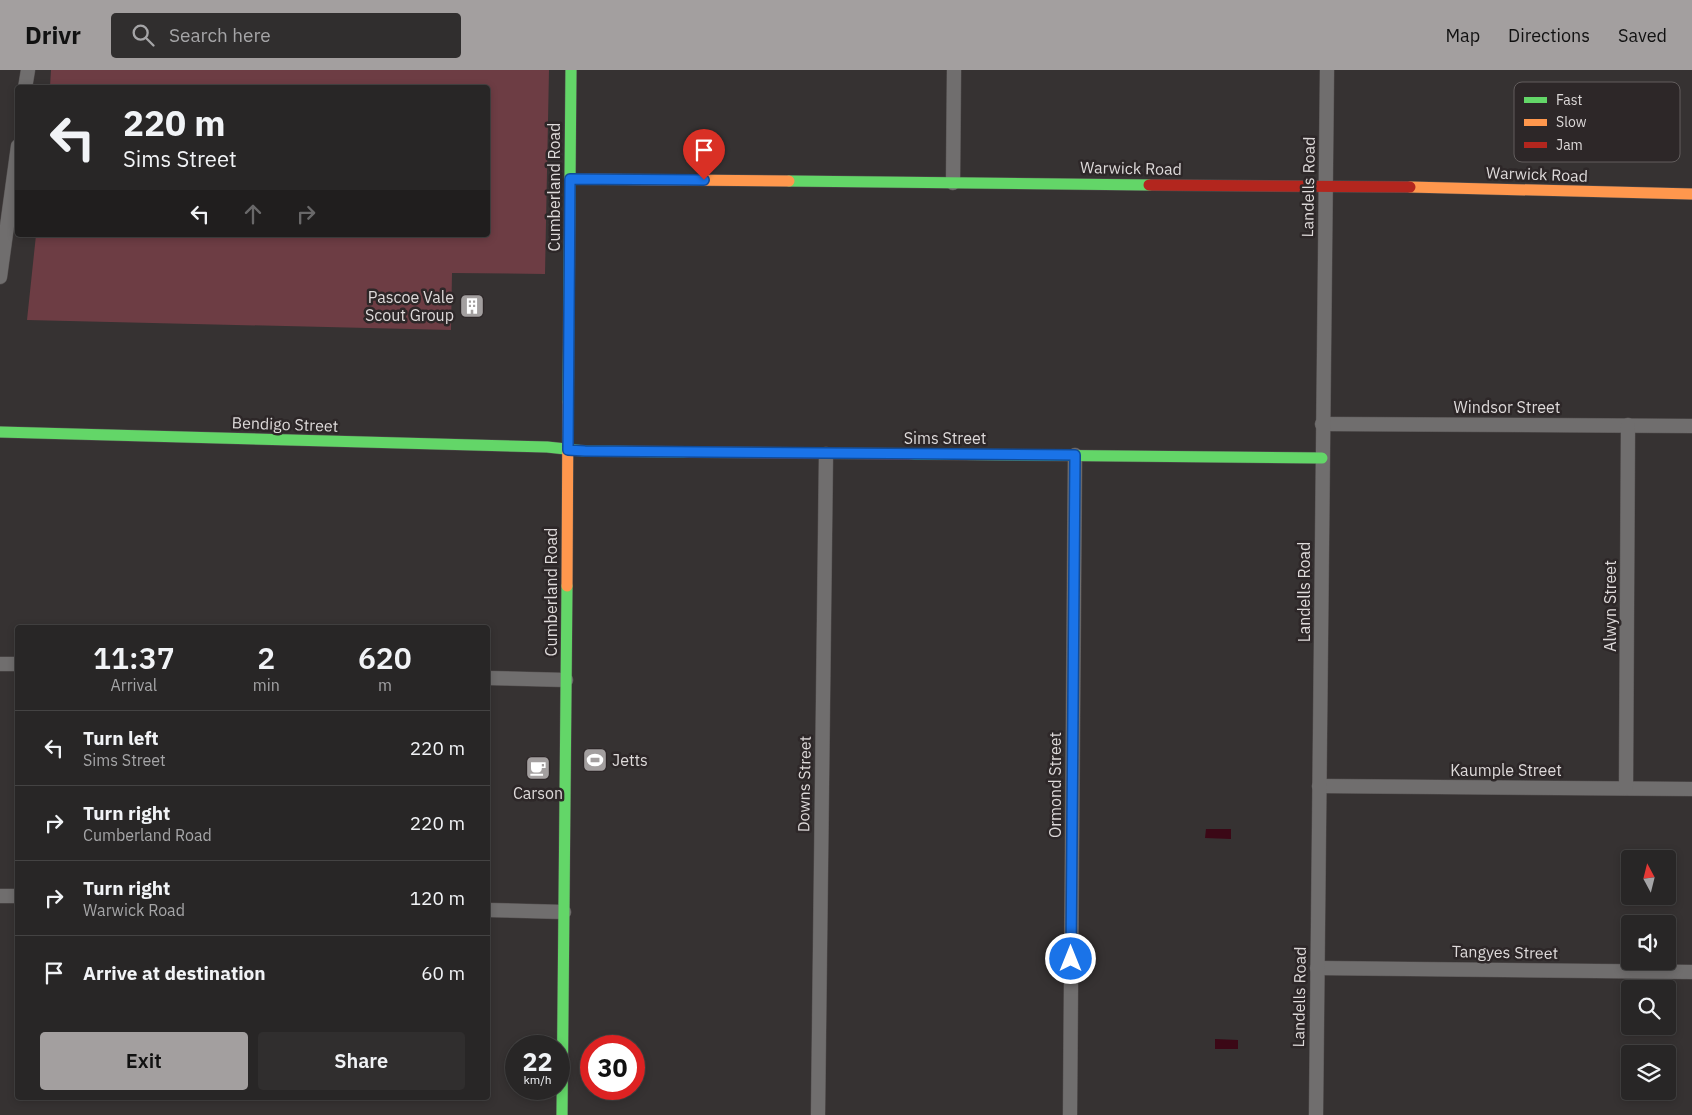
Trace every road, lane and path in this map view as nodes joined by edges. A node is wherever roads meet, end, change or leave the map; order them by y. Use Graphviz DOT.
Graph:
graph roads {
  1 [pos="28,70"];
  2 [pos="571,70"];
  3 [pos="954,70"];
  4 [pos="1327,70"];
  5 [pos="26,85"];
  6 [pos="15,168"];
  7 [pos="570,179"];
  8 [pos="953,183"];
  9 [pos="1326,185"];
  10 [pos="1692,194"];
  11 [pos="0,277"];
  12 [pos="1322,424"];
  13 [pos="1628,425"];
  14 [pos="1692,426"];
  15 [pos="0,432"];
  16 [pos="568,450"];
  17 [pos="826,454"];
  18 [pos="1075,455"];
  19 [pos="1322,458"];
  20 [pos="0,664"];
  21 [pos="15,664"];
  22 [pos="490,678"];
  23 [pos="566,680"];
  24 [pos="1319,786"];
  25 [pos="1626,788"];
  26 [pos="1692,789"];
  27 [pos="0,896"];
  28 [pos="15,896"];
  29 [pos="490,910"];
  30 [pos="564,912"];
  31 [pos="1317,968"];
  32 [pos="1692,972"];
  33 [pos="562,1115"];
  34 [pos="818,1115"];
  35 [pos="1070,1115"];
  36 [pos="1316,1115"];
  1 -- 5 [label="street"];
  2 -- 7 [label="street, Cumberland Road"];
  3 -- 8 [label="street"];
  4 -- 9 [label="street, Landells Road"];
  6 -- 11 [label="street"];
  7 -- 8 [label="street, Warwick Road"];
  7 -- 16 [label="street, Cumberland Road"];
  8 -- 9 [label="street, Warwick Road"];
  9 -- 10 [label="street, Warwick Road"];
  9 -- 12 [label="street, Landells Road"];
  12 -- 13 [label="street, Windsor Street"];
  12 -- 19 [label="street, Landells Road"];
  13 -- 14 [label="street, Windsor Street"];
  13 -- 25 [label="street, Alwyn Street"];
  15 -- 16 [label="street, Bendigo Street"];
  16 -- 17 [label="street, Sims Street"];
  16 -- 23 [label="street, Cumberland Road"];
  17 -- 18 [label="street, Sims Street"];
  17 -- 34 [label="street, Downs Street"];
  18 -- 19 [label="street, Sims Street"];
  18 -- 35 [label="street, Ormond Street"];
  19 -- 24 [label="street, Landells Road"];
  20 -- 21 [label="street"];
  22 -- 23 [label="street"];
  23 -- 30 [label="street, Cumberland Road"];
  24 -- 25 [label="street, Kaumple Street"];
  24 -- 31 [label="street, Landells Road"];
  25 -- 26 [label="street, Kaumple Street"];
  27 -- 28 [label="street"];
  29 -- 30 [label="street"];
  30 -- 33 [label="street, Cumberland Road"];
  31 -- 32 [label="street, Tangyes Street"];
  31 -- 36 [label="street, Landells Road"];
}
